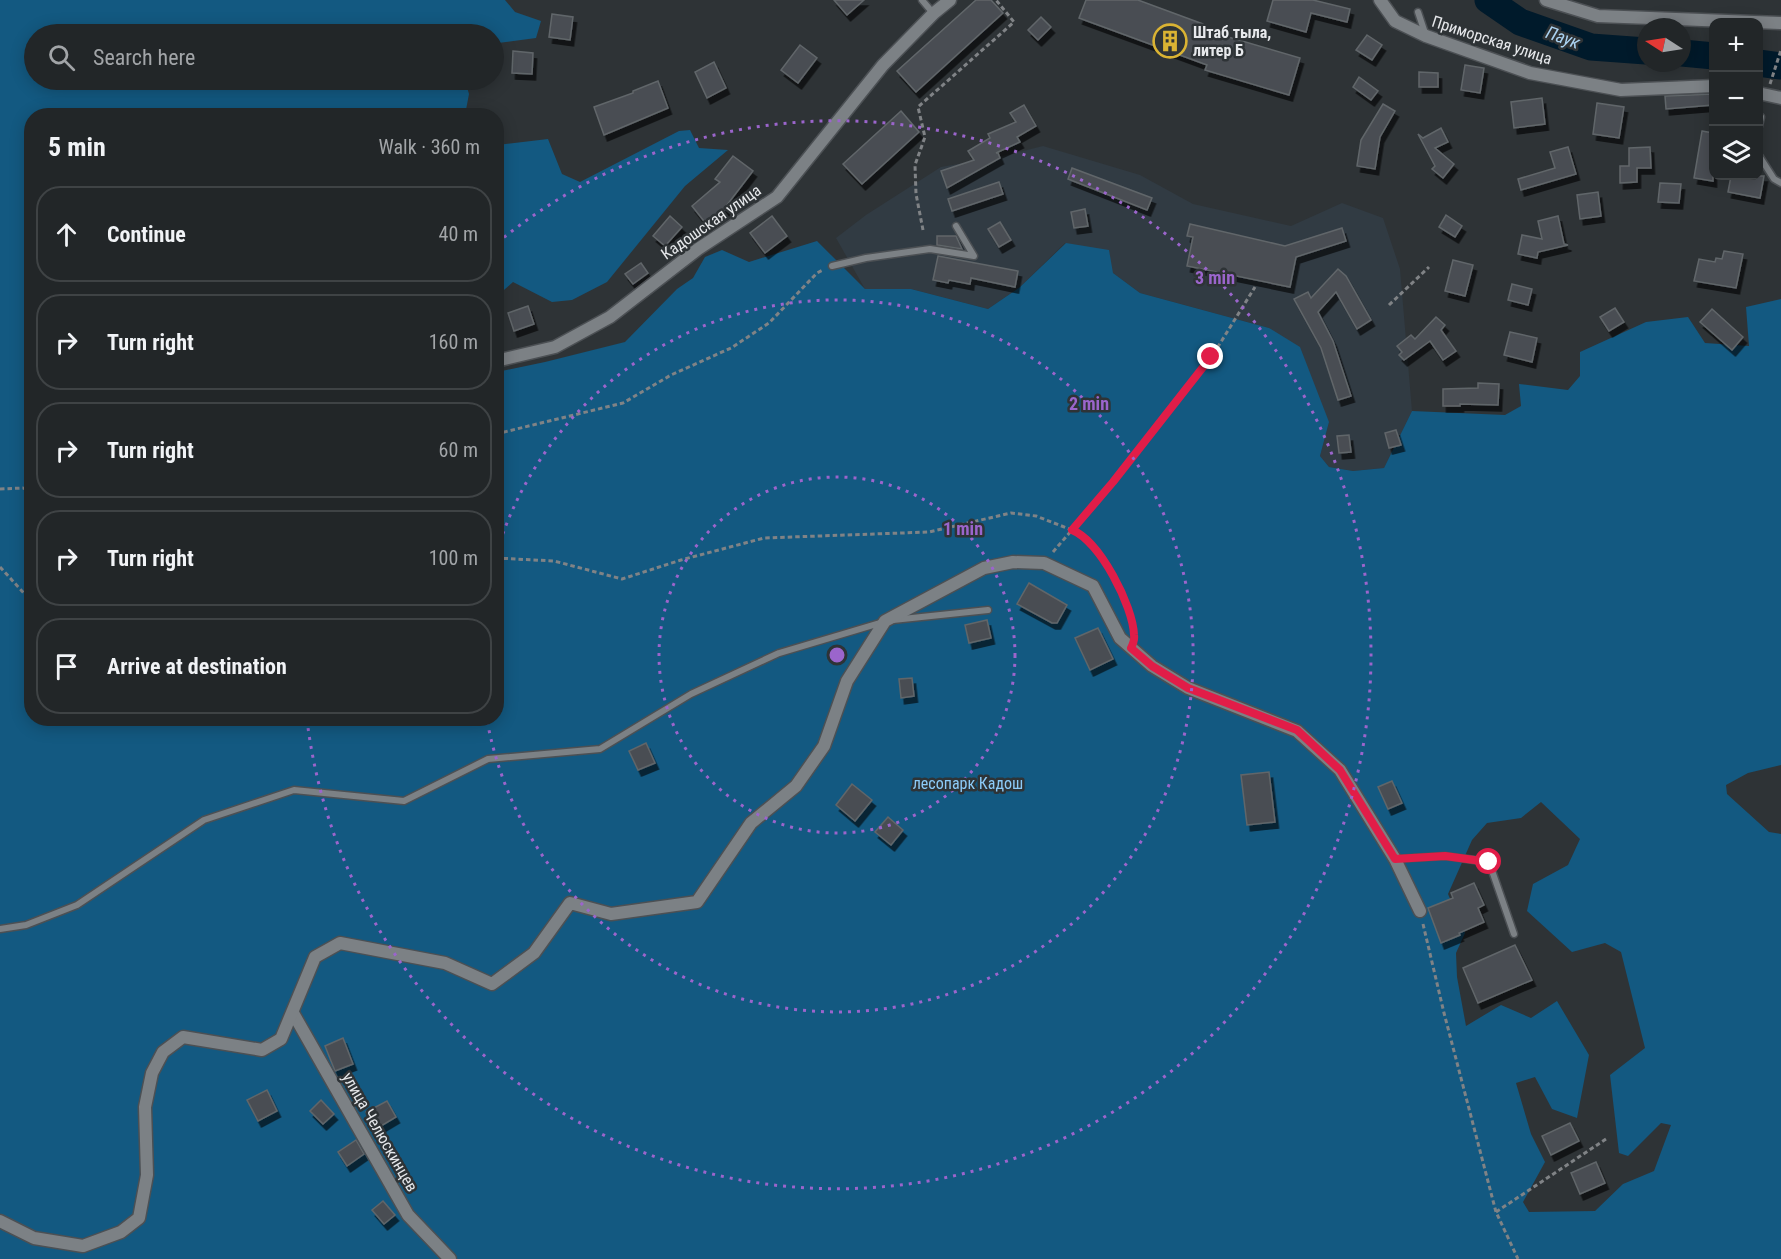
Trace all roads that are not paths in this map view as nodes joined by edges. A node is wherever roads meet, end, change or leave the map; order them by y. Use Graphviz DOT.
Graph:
graph roads {
  1 [pos="921,0"];
  2 [pos="950,0"];
  3 [pos="1380,0"];
  4 [pos="1546,0"];
  5 [pos="1418,12"];
  6 [pos="934,13"];
  7 [pos="1781,23"];
  8 [pos="1426,36"];
  9 [pos="1709,86"];
  10 [pos="1763,94"];
  11 [pos="1781,98"];
  12 [pos="1763,162"];
  13 [pos="1781,183"];
  14 [pos="956,226"];
  15 [pos="832,266"];
  16 [pos="504,359"];
  17 [pos="988,610"];
  18 [pos="885,621"];
  19 [pos="1395,859"];
  20 [pos="1420,911"];
  21 [pos="0,930"];
  22 [pos="1514,934"];
  23 [pos="293,1013"];
  24 [pos="0,1221"];
  25 [pos="450,1259"];
  1 -- 6 [label="lane"];
  2 -- 6 [label="street, Кадошская улица"];
  3 -- 8 [label="street, Приморская улица"];
  4 -- 7 [label="street"];
  5 -- 8 [label="lane"];
  6 -- 16 [label="street, Кадошская улица"];
  8 -- 9 [label="street, Приморская улица"];
  10 -- 11 [label="street"];
  12 -- 13 [label="lane"];
  14 -- 15 [label="lane"];
  17 -- 18 [label="lane"];
  18 -- 19 [label="street"];
  18 -- 21 [label="lane"];
  18 -- 23 [label="street"];
  19 -- 20 [label="street"];
  19 -- 22 [label="lane"];
  23 -- 24 [label="street"];
  23 -- 25 [label="street, улица Челюскинцев"];
}
